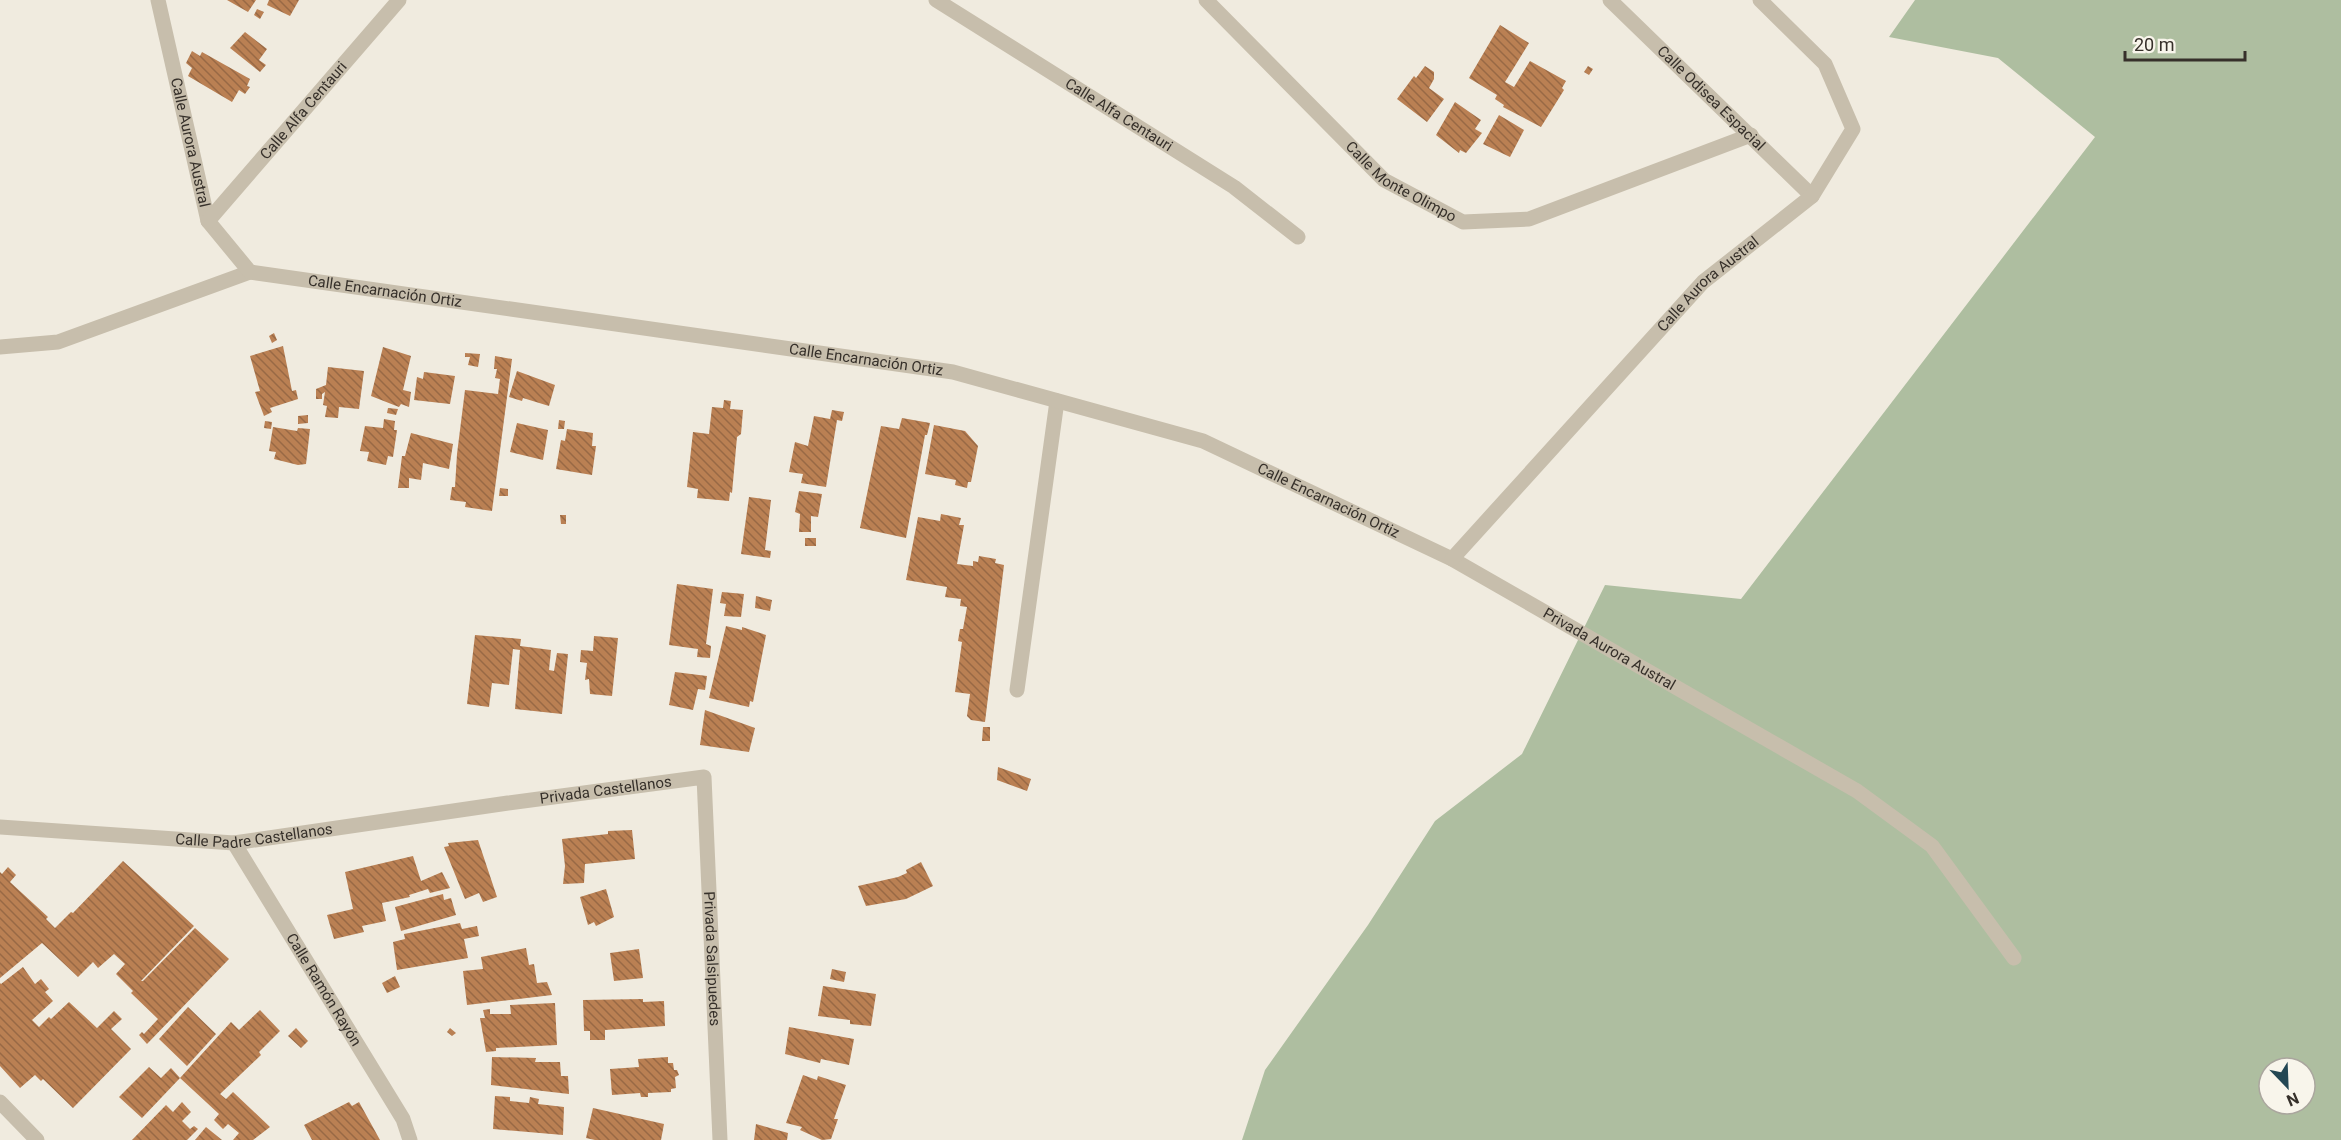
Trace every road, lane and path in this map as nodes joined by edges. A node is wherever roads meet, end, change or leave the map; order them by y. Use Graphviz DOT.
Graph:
graph roads {
  1 [pos="158,0"];
  2 [pos="399,0"];
  3 [pos="936,0"];
  4 [pos="1206,0"];
  5 [pos="1610,0"];
  6 [pos="1760,0"];
  7 [pos="1750,135"];
  8 [pos="1812,196"];
  9 [pos="208,221"];
  10 [pos="1298,237"];
  11 [pos="250,272"];
  12 [pos="0,347"];
  13 [pos="1057,401"];
  14 [pos="1452,559"];
  15 [pos="1017,690"];
  16 [pos="704,777"];
  17 [pos="507,803"];
  18 [pos="0,827"];
  19 [pos="234,843"];
  20 [pos="2014,958"];
  21 [pos="0,1101"];
  22 [pos="37,1140"];
  23 [pos="410,1140"];
  24 [pos="720,1140"];
  1 -- 9 [label="street, Calle Aurora Austral"];
  2 -- 9 [label="street, Calle Alfa Centauri"];
  3 -- 10 [label="street, Calle Alfa Centauri"];
  4 -- 7 [label="street, Calle Monte Olimpo"];
  5 -- 7 [label="street, Calle Odisea Espacial"];
  6 -- 8 [label="street, Calle Aurora Austral"];
  7 -- 8 [label="street, Calle Odisea Espacial"];
  8 -- 14 [label="street, Calle Aurora Austral"];
  9 -- 11 [label="street, Calle Aurora Austral"];
  11 -- 12 [label="street"];
  11 -- 13 [label="street, Calle Encarnación Ortiz"];
  13 -- 14 [label="street, Calle Encarnación Ortiz"];
  13 -- 15 [label="street"];
  14 -- 20 [label="street, Privada Aurora Austral"];
  16 -- 17 [label="street, Privada Castellanos"];
  16 -- 24 [label="street, Privada Salsipuedes"];
  17 -- 19 [label="street, Calle Padre Castellanos"];
  18 -- 19 [label="street, Calle Padre Castellanos"];
  19 -- 23 [label="street, Calle Ramón Rayón"];
  21 -- 22 [label="street"];
}
